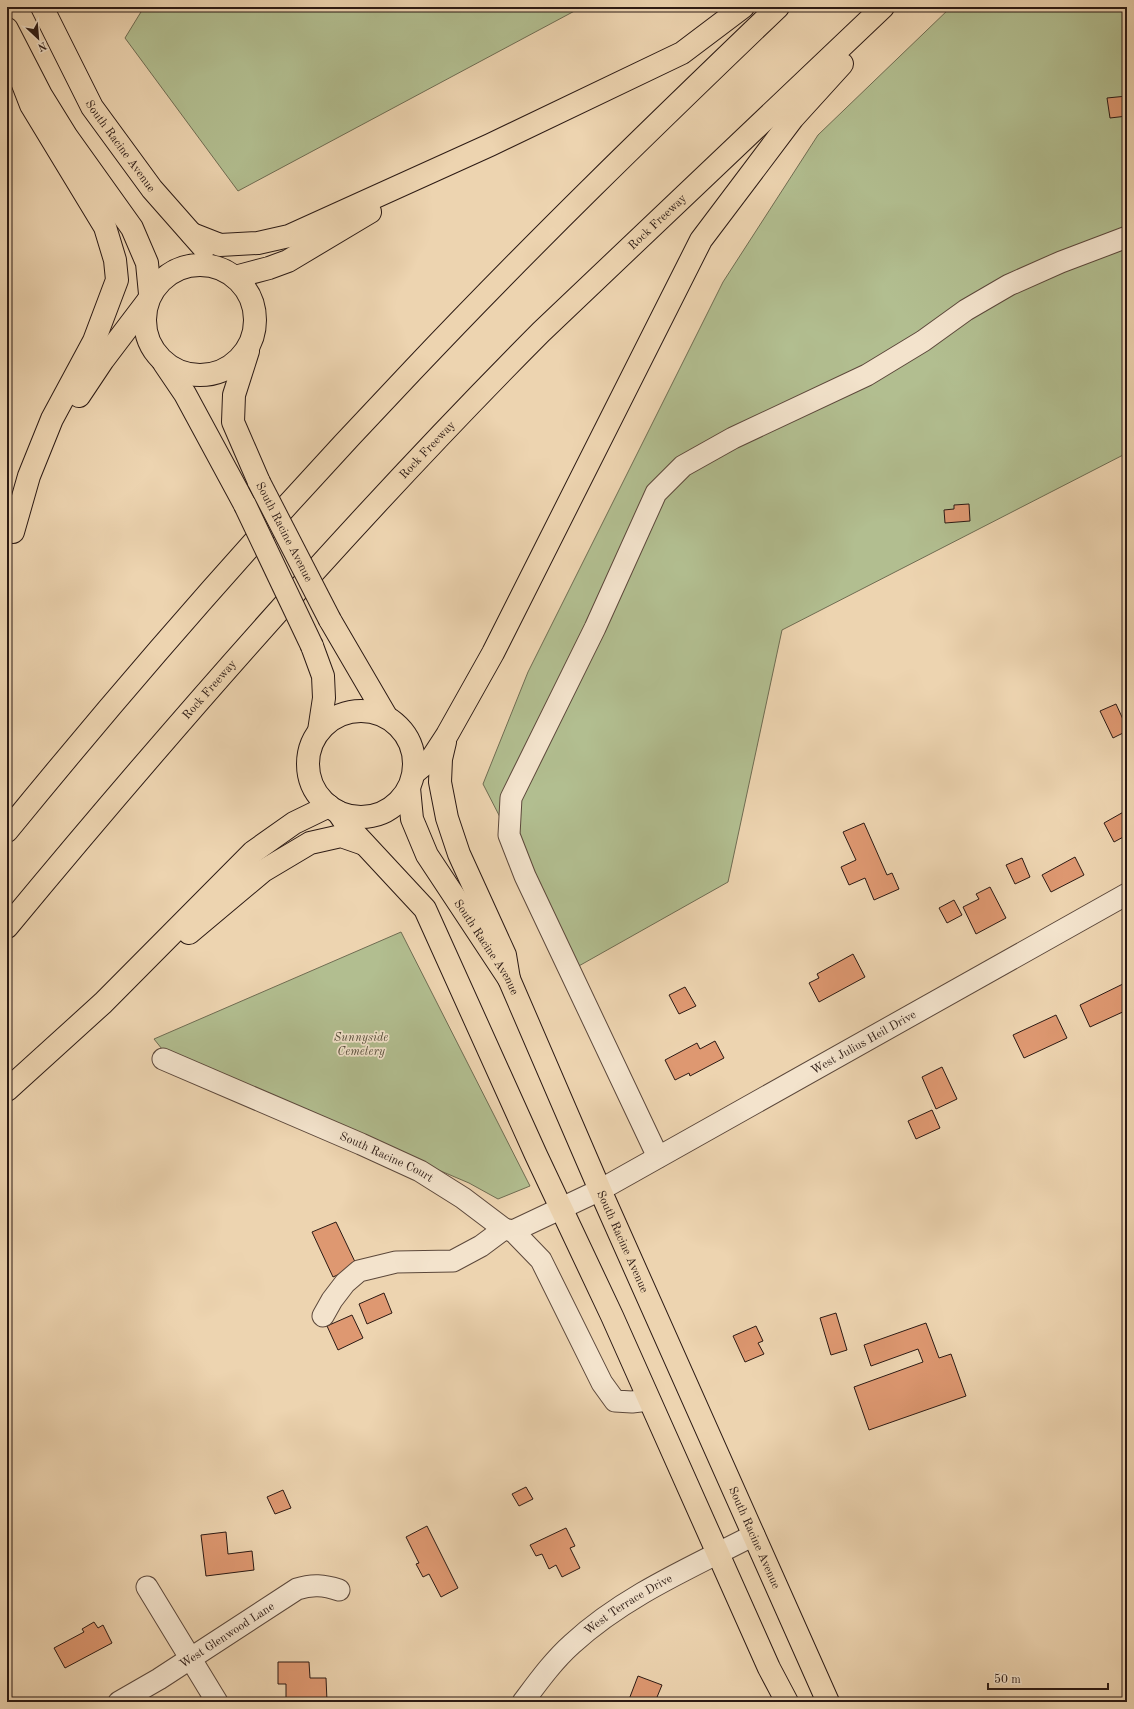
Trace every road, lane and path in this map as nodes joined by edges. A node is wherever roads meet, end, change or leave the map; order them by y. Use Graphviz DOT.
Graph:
graph roads {
  1 [pos="42,7"];
  2 [pos="743,7"];
  3 [pos="778,7"];
  4 [pos="883,7"];
  5 [pos="894,7"];
  6 [pos="7,29"];
  7 [pos="7,43"];
  8 [pos="490,145"];
  9 [pos="192,234"];
  10 [pos="1127,237"];
  11 [pos="228,273"];
  12 [pos="149,298"];
  13 [pos="253,336"];
  14 [pos="162,361"];
  15 [pos="10,540"];
  16 [pos="386,716"];
  17 [pos="319,731"];
  18 [pos="447,735"];
  19 [pos="412,780"];
  20 [pos="334,809"];
  21 [pos="7,831"];
  22 [pos="364,844"];
  23 [pos="1127,894"];
  24 [pos="7,927"];
  25 [pos="508,979"];
  26 [pos="103,1003"];
  27 [pos="163,1060"];
  28 [pos="7,1090"];
  29 [pos="658,1157"];
  30 [pos="600,1190"];
  31 [pos="562,1209"];
  32 [pos="509,1230"];
  33 [pos="324,1316"];
  34 [pos="650,1400"];
  35 [pos="754,1534"];
  36 [pos="718,1554"];
  37 [pos="147,1587"];
  38 [pos="339,1590"];
  39 [pos="190,1659"];
  40 [pos="119,1702"];
  41 [pos="217,1702"];
  42 [pos="523,1702"];
  43 [pos="787,1702"];
  44 [pos="828,1702"];
  1 -- 9 [label="main road, South Racine Avenue"];
  2 -- 8 [label="main road"];
  3 -- 21 [label="main road"];
  4 -- 24 [label="main road, Rock Freeway"];
  5 -- 18 [label="main road"];
  6 -- 12 [label="main road"];
  7 -- 15 [label="main road"];
  8 -- 9 [label="main road"];
  8 -- 11 [label="main road"];
  9 -- 11 [label="main road, South Racine Avenue"];
  10 -- 29 [label="street"];
  11 -- 12 [label="main road"];
  11 -- 13 [label="main road"];
  12 -- 14 [label="main road"];
  12 -- 15 [label="main road"];
  13 -- 14 [label="main road"];
  13 -- 16 [label="main road, South Racine Avenue, bridge"];
  14 -- 17 [label="main road, South Racine Avenue, bridge"];
  16 -- 17 [label="main road"];
  16 -- 19 [label="main road"];
  17 -- 20 [label="main road"];
  18 -- 19 [label="main road"];
  18 -- 25 [label="main road"];
  19 -- 20 [label="main road"];
  19 -- 25 [label="main road, South Racine Avenue"];
  20 -- 22 [label="main road"];
  20 -- 26 [label="main road"];
  22 -- 26 [label="main road"];
  22 -- 31 [label="main road"];
  23 -- 29 [label="street, West Julius Heil Drive"];
  25 -- 30 [label="main road, South Racine Avenue"];
  26 -- 28 [label="main road"];
  27 -- 32 [label="street, South Racine Court"];
  29 -- 30 [label="street, West Julius Heil Drive"];
  30 -- 31 [label="street"];
  30 -- 35 [label="main road, South Racine Avenue"];
  31 -- 32 [label="street"];
  31 -- 34 [label="main road"];
  32 -- 33 [label="street"];
  32 -- 34 [label="street, South Racine Court"];
  34 -- 36 [label="main road"];
  35 -- 36 [label="street, West Terrace Drive"];
  35 -- 44 [label="main road, South Racine Avenue"];
  36 -- 42 [label="street, West Terrace Drive"];
  36 -- 43 [label="main road"];
  37 -- 39 [label="street"];
  38 -- 39 [label="street, West Glenwood Lane"];
  39 -- 40 [label="street, West Glenwood Lane"];
  39 -- 41 [label="street"];
}
